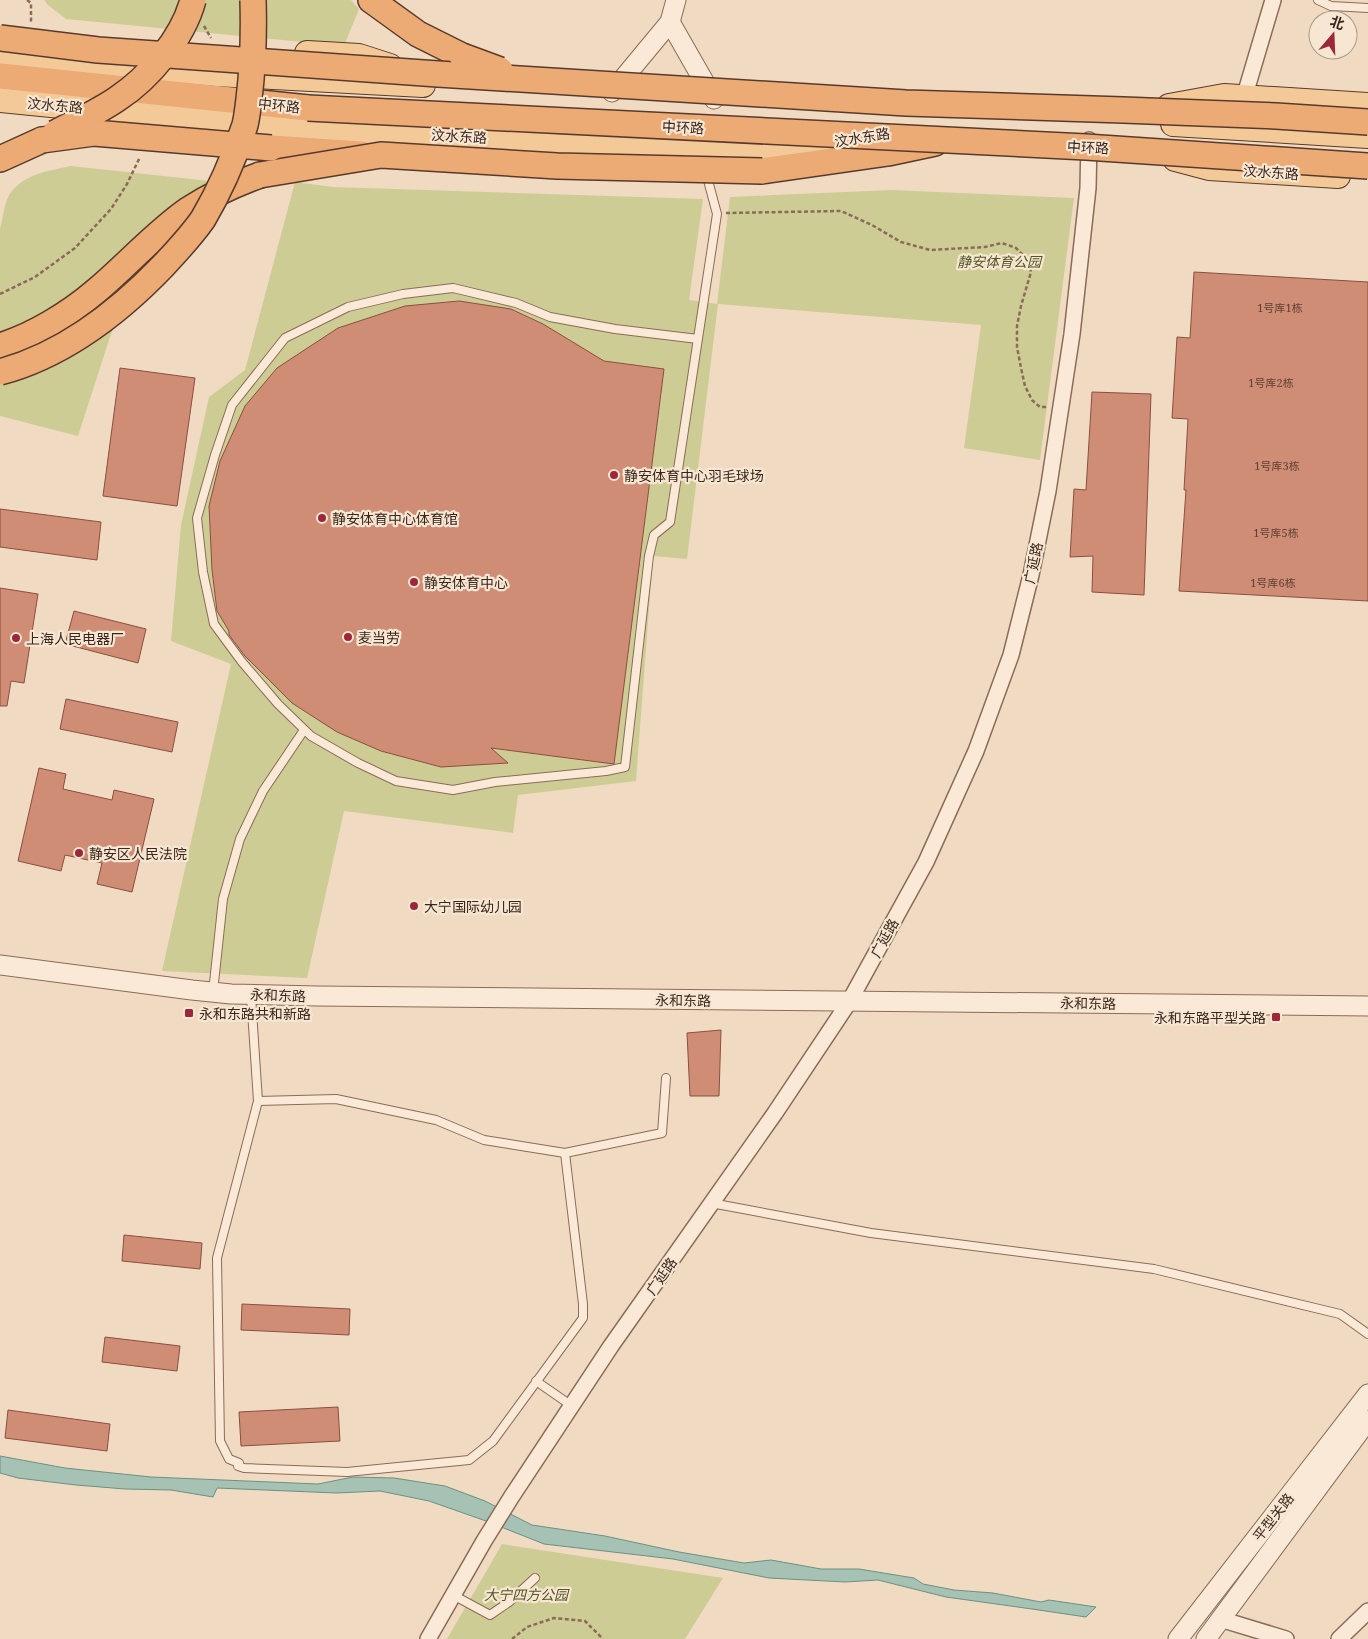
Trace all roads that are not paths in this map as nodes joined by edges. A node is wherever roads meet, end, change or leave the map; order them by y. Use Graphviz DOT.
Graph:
graph roads {
  1 [pos="193,0"];
  2 [pos="253,0"];
  3 [pos="371,0"];
  4 [pos="676,0"];
  5 [pos="1273,0"];
  6 [pos="1318,0"];
  7 [pos="1368,8"];
  8 [pos="670,22"];
  9 [pos="0,27"];
  10 [pos="0,38"];
  11 [pos="0,55"];
  12 [pos="0,72"];
  13 [pos="0,76"];
  14 [pos="453,86"];
  15 [pos="610,94"];
  16 [pos="1244,98"];
  17 [pos="0,100"];
  18 [pos="715,100"];
  19 [pos="906,103"];
  20 [pos="1368,105"];
  21 [pos="1368,122"];
  22 [pos="1090,127"];
  23 [pos="916,128"];
  24 [pos="1368,136"];
  25 [pos="42,140"];
  26 [pos="952,140"];
  27 [pos="699,147"];
  28 [pos="1368,154"];
  29 [pos="381,155"];
  30 [pos="0,159"];
  31 [pos="1368,166"];
  32 [pos="1368,178"];
  33 [pos="698,339"];
  34 [pos="0,346"];
  35 [pos="0,372"];
  36 [pos="304,730"];
  37 [pos="0,965"];
  38 [pos="213,992"];
  39 [pos="251,994"];
  40 [pos="849,1002"];
  41 [pos="1368,1006"];
  42 [pos="666,1078"];
  43 [pos="258,1101"];
  44 [pos="565,1153"];
  45 [pos="711,1203"];
  46 [pos="1368,1334"];
  47 [pos="536,1381"];
  48 [pos="1368,1394"];
  49 [pos="572,1406"];
  50 [pos="1368,1420"];
  51 [pos="535,1578"];
  52 [pos="453,1595"];
  53 [pos="1368,1611"];
  54 [pos="1220,1619"];
  55 [pos="428,1639"];
  56 [pos="1178,1639"];
  57 [pos="1206,1639"];
  58 [pos="1286,1639"];
  59 [pos="1339,1639"];
  1 -- 25 [label="highway, bridge"];
  2 -- 35 [label="highway, bridge"];
  3 -- 19 [label="highway, bridge"];
  4 -- 8 [label="street"];
  5 -- 16 [label="street"];
  6 -- 7 [label="lane"];
  8 -- 15 [label="street"];
  8 -- 18 [label="street"];
  9 -- 14 [label="main road, 汶水东路"];
  10 -- 19 [label="highway, bridge"];
  11 -- 14 [label="main road, 汶水东路"];
  12 -- 23 [label="main road, 汶水东路"];
  13 -- 26 [label="highway, 中环路, bridge"];
  14 -- 15 [label="main road, 汶水东路"];
  15 -- 18 [label="main road, 汶水东路"];
  16 -- 20 [label="main road, 汶水东路"];
  16 -- 22 [label="main road, 汶水东路"];
  17 -- 27 [label="main road, 汶水东路"];
  18 -- 22 [label="main road, 汶水东路"];
  19 -- 21 [label="highway, bridge"];
  22 -- 23 [label="main road, 汶水东路"];
  22 -- 24 [label="main road, 汶水东路"];
  22 -- 28 [label="main road, 汶水东路"];
  22 -- 32 [label="main road, 汶水东路"];
  22 -- 40 [label="street, 广延路"];
  23 -- 27 [label="main road, 汶水东路"];
  25 -- 29 [label="highway, bridge"];
  25 -- 30 [label="highway"];
  26 -- 29 [label="highway, bridge"];
  26 -- 31 [label="highway, 中环路, bridge"];
  27 -- 33 [label="lane"];
  29 -- 34 [label="highway, bridge"];
  33 -- 36 [label="lane"];
  33 -- 36 [label="lane"];
  36 -- 38 [label="lane"];
  37 -- 38 [label="street, 永和东路"];
  38 -- 39 [label="street, 永和东路"];
  39 -- 40 [label="street, 永和东路"];
  39 -- 43 [label="lane"];
  40 -- 41 [label="street, 永和东路"];
  40 -- 45 [label="street, 广延路"];
  42 -- 44 [label="lane"];
  43 -- 44 [label="lane"];
  43 -- 47 [label="lane"];
  44 -- 47 [label="lane"];
  45 -- 46 [label="lane"];
  45 -- 49 [label="street, 广延路"];
  47 -- 49 [label="lane"];
  48 -- 56 [label="street, 平型关路"];
  49 -- 52 [label="street, 广延路"];
  50 -- 54 [label="street, 平型关路"];
  51 -- 52 [label="lane"];
  52 -- 55 [label="street, 广延路"];
  53 -- 59 [label="street"];
  54 -- 57 [label="street, 平型关路"];
  54 -- 58 [label="street"];
}
